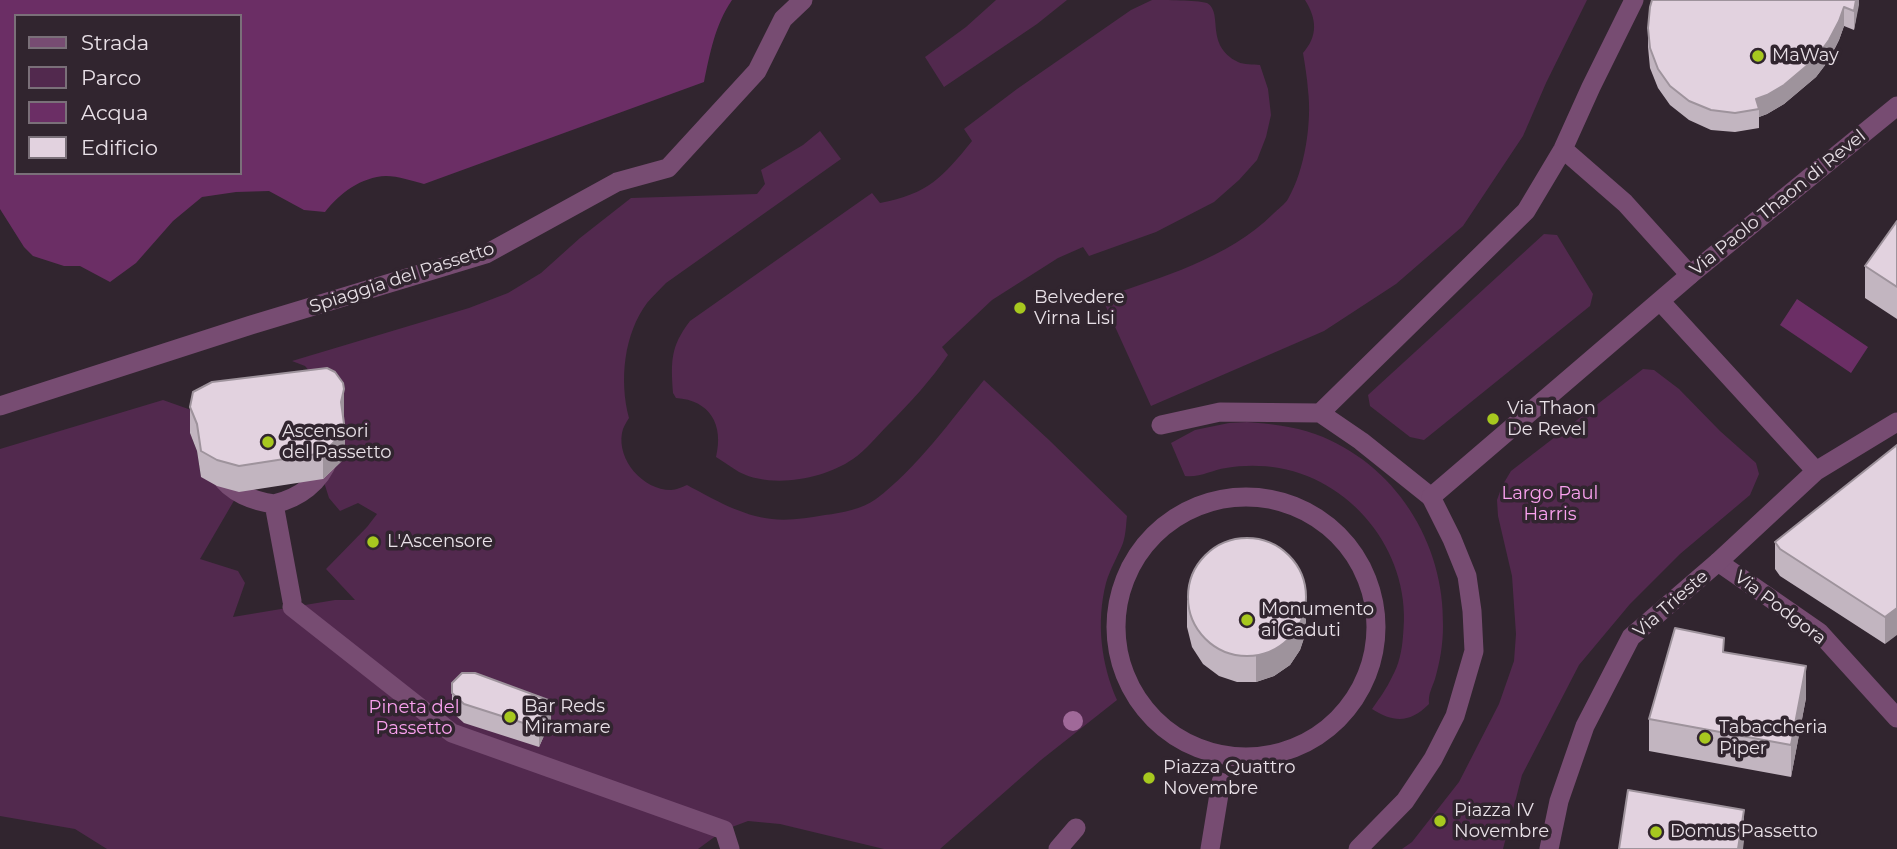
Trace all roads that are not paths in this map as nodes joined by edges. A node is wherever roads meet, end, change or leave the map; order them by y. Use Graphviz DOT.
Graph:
graph roads {
  1 [pos="803,0"];
  2 [pos="1634,0"];
  3 [pos="1897,106"];
  4 [pos="1563,149"];
  5 [pos="1690,275"];
  6 [pos="1660,301"];
  7 [pos="0,406"];
  8 [pos="1321,413"];
  9 [pos="1897,422"];
  10 [pos="1161,425"];
  11 [pos="327,436"];
  12 [pos="214,457"];
  13 [pos="1816,471"];
  14 [pos="1431,497"];
  15 [pos="1207,502"];
  16 [pos="274,503"];
  17 [pos="1718,562"];
  18 [pos="1897,718"];
  19 [pos="1221,782"];
  20 [pos="1076,828"];
  21 [pos="730,849"];
  22 [pos="1058,849"];
  23 [pos="1210,849"];
  24 [pos="1358,849"];
  25 [pos="1549,849"];
  1 -- 7 [label="street, Spiaggia del Passetto"];
  2 -- 4 [label="street"];
  3 -- 5 [label="street, Via Paolo Thaon di Revel"];
  4 -- 5 [label="street"];
  4 -- 8 [label="street"];
  5 -- 6 [label="street, Via Paolo Thaon di Revel"];
  6 -- 13 [label="street"];
  6 -- 14 [label="street"];
  8 -- 10 [label="street"];
  8 -- 14 [label="street"];
  9 -- 13 [label="street, Via Trieste"];
  11 -- 16 [label="street"];
  12 -- 16 [label="street"];
  13 -- 17 [label="street, Via Trieste"];
  14 -- 24 [label="street"];
  15 -- 15 [label="street"];
  16 -- 21 [label="street"];
  17 -- 18 [label="street, Via Podgora"];
  17 -- 25 [label="street, Via Trieste"];
  19 -- 23 [label="street"];
  20 -- 22 [label="street"];
}
